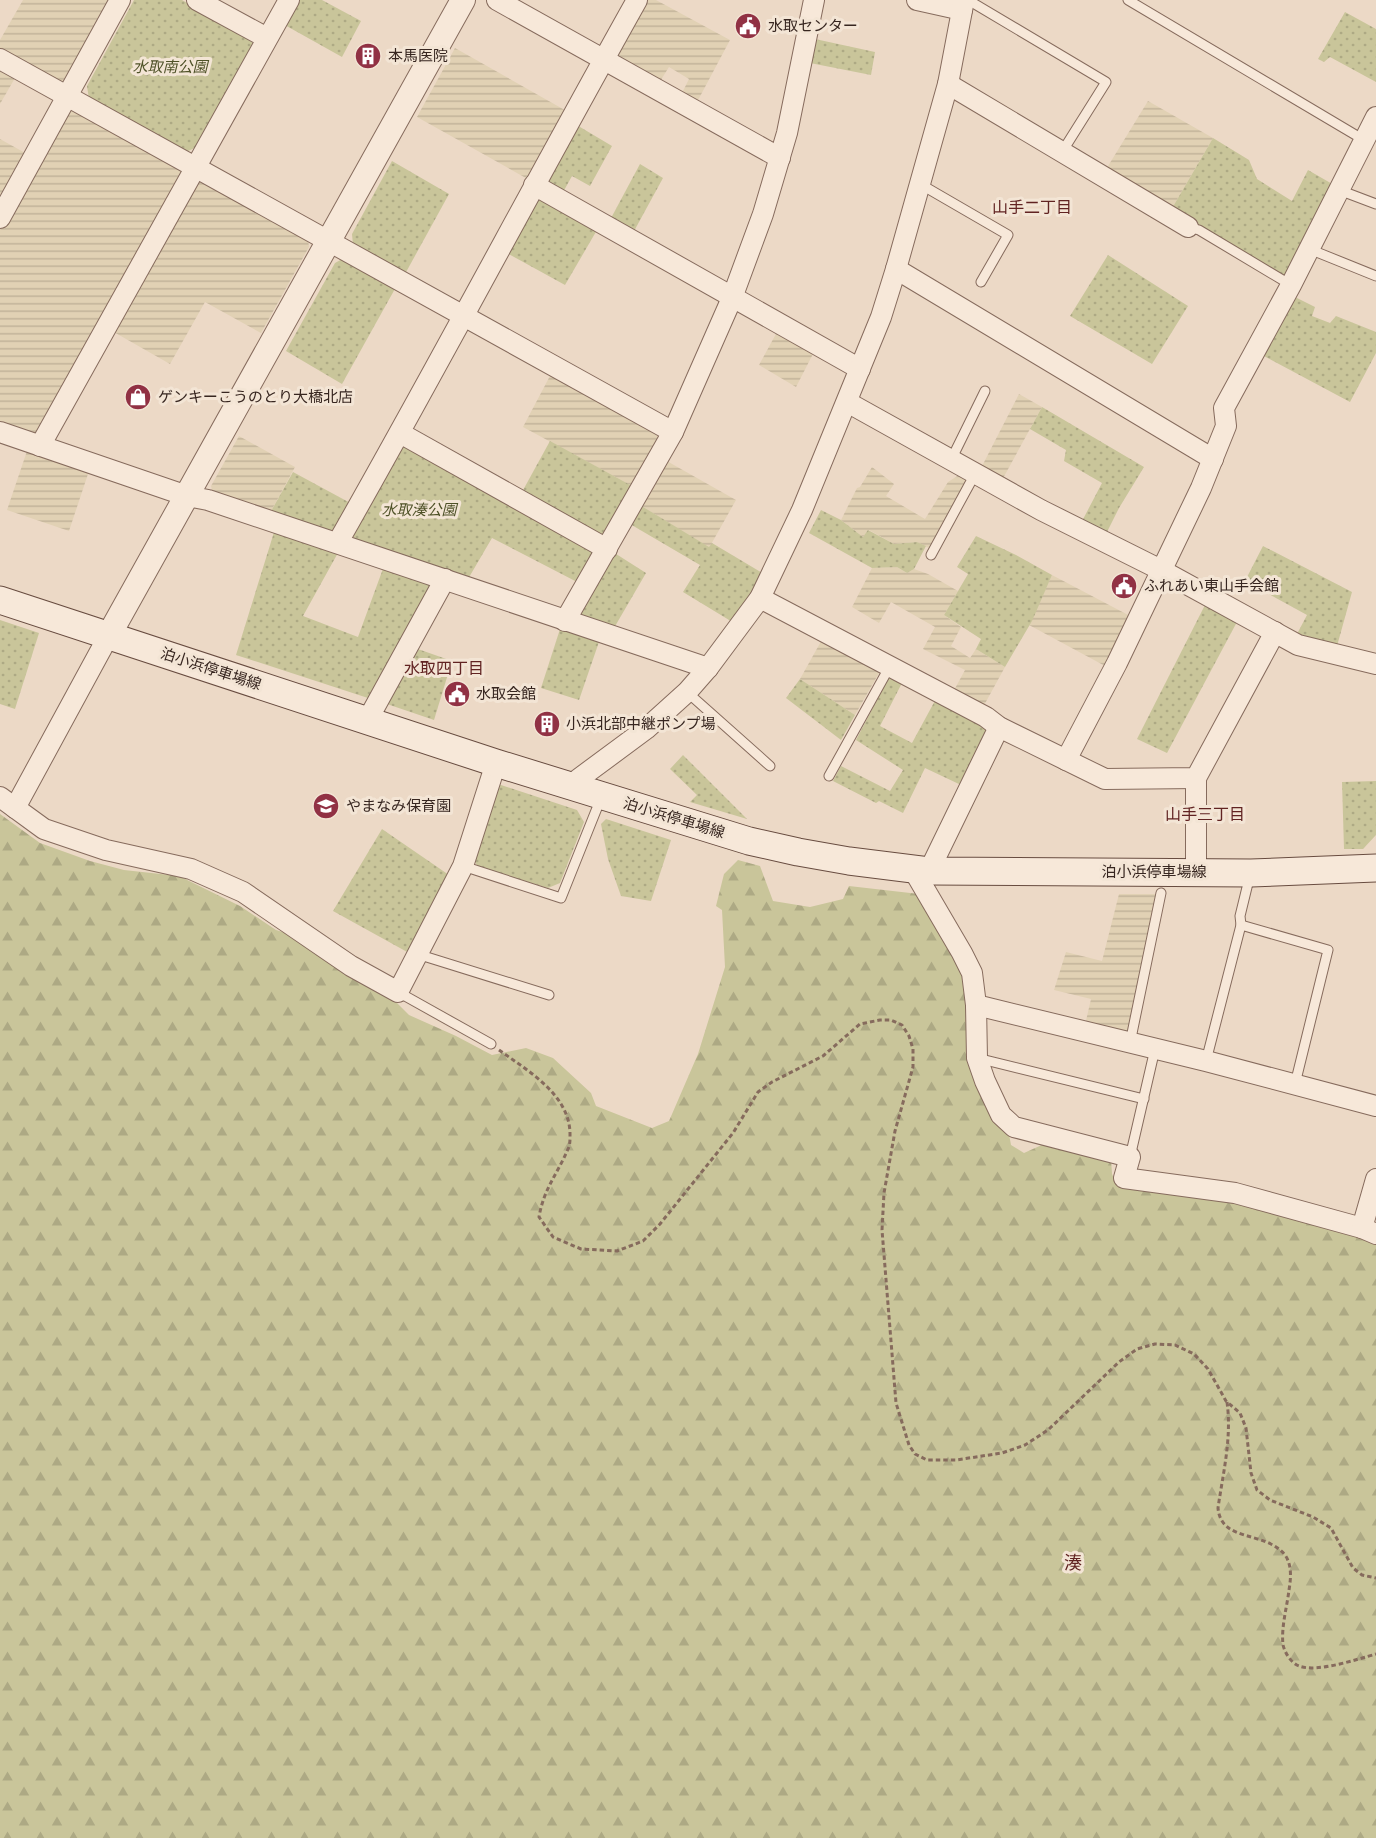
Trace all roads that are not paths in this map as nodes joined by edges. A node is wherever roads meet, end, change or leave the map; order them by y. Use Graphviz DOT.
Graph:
graph roads {
  1 [pos="120,0"];
  2 [pos="196,0"];
  3 [pos="289,0"];
  4 [pos="463,0"];
  5 [pos="497,0"];
  6 [pos="637,0"];
  7 [pos="814,0"];
  8 [pos="917,0"];
  9 [pos="1128,0"];
  10 [pos="965,3"];
  11 [pos="267,38"];
  12 [pos="0,59"];
  13 [pos="604,60"];
  14 [pos="948,84"];
  15 [pos="68,96"];
  16 [pos="1376,117"];
  17 [pos="1364,140"];
  18 [pos="1062,152"];
  19 [pos="780,158"];
  20 [pos="196,166"];
  21 [pos="920,184"];
  22 [pos="534,185"];
  23 [pos="1339,190"];
  24 [pos="1376,204"];
  25 [pos="0,218"];
  26 [pos="1188,227"];
  27 [pos="329,243"];
  28 [pos="1309,249"];
  29 [pos="896,269"];
  30 [pos="1376,276"];
  31 [pos="981,282"];
  32 [pos="1291,285"];
  33 [pos="732,298"];
  34 [pos="462,316"];
  35 [pos="860,369"];
  36 [pos="985,391"];
  37 [pos="847,402"];
  38 [pos="0,432"];
  39 [pos="673,432"];
  40 [pos="400,433"];
  41 [pos="40,446"];
  42 [pos="1213,459"];
  43 [pos="951,460"];
  44 [pos="975,474"];
  45 [pos="188,496"];
  46 [pos="338,542"];
  47 [pos="607,549"];
  48 [pos="931,555"];
  49 [pos="1161,570"];
  50 [pos="445,579"];
  51 [pos="760,598"];
  52 [pos="0,600"];
  53 [pos="565,621"];
  54 [pos="1275,632"];
  55 [pos="109,635"];
  56 [pos="1376,664"];
  57 [pos="890,666"];
  58 [pos="708,668"];
  59 [pos="687,692"];
  60 [pos="367,721"];
  61 [pos="999,727"];
  62 [pos="1066,760"];
  63 [pos="496,763"];
  64 [pos="770,766"];
  65 [pos="829,776"];
  66 [pos="1196,778"];
  67 [pos="569,786"];
  68 [pos="601,796"];
  69 [pos="8,803"];
  70 [pos="463,866"];
  71 [pos="1376,868"];
  72 [pos="921,871"];
  73 [pos="1196,872"];
  74 [pos="1251,873"];
  75 [pos="1161,893"];
  76 [pos="1241,925"];
  77 [pos="417,954"];
  78 [pos="398,992"];
  79 [pos="549,995"];
  80 [pos="976,1005"];
  81 [pos="1130,1043"];
  82 [pos="490,1044"];
  83 [pos="1155,1049"];
  84 [pos="976,1058"];
  85 [pos="1206,1061"];
  86 [pos="1294,1084"];
  87 [pos="1144,1099"];
  88 [pos="1376,1106"];
  89 [pos="1130,1157"];
  90 [pos="1376,1179"];
  91 [pos="1369,1231"];
  1 -- 15 [label="street"];
  2 -- 11 [label="street"];
  3 -- 11 [label="street"];
  4 -- 27 [label="street"];
  5 -- 13 [label="street"];
  6 -- 13 [label="street"];
  7 -- 19 [label="street"];
  8 -- 10 [label="street"];
  9 -- 17 [label="lane"];
  10 -- 14 [label="street"];
  10 -- 18 [label="lane"];
  11 -- 20 [label="street"];
  12 -- 15 [label="street"];
  13 -- 19 [label="street"];
  13 -- 22 [label="street"];
  14 -- 18 [label="street"];
  14 -- 21 [label="street"];
  15 -- 20 [label="street"];
  15 -- 25 [label="street"];
  16 -- 17 [label="street"];
  17 -- 23 [label="street"];
  18 -- 26 [label="street"];
  19 -- 33 [label="street"];
  20 -- 27 [label="street"];
  20 -- 41 [label="street"];
  21 -- 29 [label="street"];
  21 -- 31 [label="lane"];
  22 -- 33 [label="street"];
  22 -- 34 [label="street"];
  23 -- 24 [label="lane"];
  23 -- 28 [label="street"];
  26 -- 32 [label="lane"];
  27 -- 34 [label="street"];
  27 -- 45 [label="street"];
  28 -- 30 [label="lane"];
  28 -- 32 [label="street"];
  29 -- 35 [label="street"];
  29 -- 42 [label="street"];
  32 -- 42 [label="street"];
  33 -- 35 [label="street"];
  33 -- 39 [label="street"];
  34 -- 39 [label="street"];
  34 -- 40 [label="street"];
  35 -- 37 [label="street"];
  36 -- 43 [label="lane"];
  37 -- 43 [label="street"];
  37 -- 51 [label="street"];
  38 -- 41 [label="street"];
  39 -- 47 [label="street"];
  40 -- 46 [label="street"];
  40 -- 47 [label="street"];
  41 -- 45 [label="street"];
  42 -- 49 [label="street"];
  43 -- 44 [label="street"];
  44 -- 48 [label="lane"];
  44 -- 49 [label="street"];
  45 -- 46 [label="street"];
  45 -- 55 [label="street"];
  46 -- 50 [label="street"];
  47 -- 53 [label="street"];
  49 -- 54 [label="street"];
  49 -- 62 [label="street"];
  50 -- 53 [label="street"];
  50 -- 60 [label="street"];
  51 -- 57 [label="street"];
  51 -- 58 [label="street"];
  52 -- 55 [label="main road, 泊小浜停車場線"];
  53 -- 58 [label="street"];
  54 -- 56 [label="street"];
  54 -- 66 [label="street"];
  55 -- 60 [label="main road, 泊小浜停車場線"];
  55 -- 69 [label="street"];
  57 -- 61 [label="street"];
  57 -- 65 [label="lane"];
  58 -- 59 [label="street"];
  59 -- 64 [label="lane"];
  59 -- 67 [label="street"];
  60 -- 63 [label="main road, 泊小浜停車場線"];
  61 -- 62 [label="street"];
  61 -- 72 [label="street"];
  62 -- 66 [label="street"];
  63 -- 67 [label="main road, 泊小浜停車場線"];
  63 -- 70 [label="street"];
  66 -- 73 [label="street"];
  67 -- 68 [label="main road, 泊小浜停車場線"];
  68 -- 70 [label="lane"];
  68 -- 72 [label="main road, 泊小浜停車場線"];
  69 -- 78 [label="street"];
  70 -- 77 [label="street"];
  71 -- 74 [label="main road, 泊小浜停車場線"];
  72 -- 73 [label="main road, 泊小浜停車場線"];
  72 -- 80 [label="street"];
  73 -- 74 [label="main road, 泊小浜停車場線"];
  74 -- 76 [label="lane"];
  75 -- 81 [label="lane"];
  76 -- 85 [label="lane"];
  76 -- 86 [label="lane"];
  77 -- 78 [label="street"];
  77 -- 79 [label="lane"];
  78 -- 82 [label="lane"];
  80 -- 81 [label="street"];
  80 -- 84 [label="street"];
  81 -- 83 [label="street"];
  83 -- 85 [label="street"];
  83 -- 87 [label="lane"];
  84 -- 87 [label="lane"];
  84 -- 89 [label="street"];
  85 -- 86 [label="street"];
  86 -- 88 [label="street"];
  87 -- 89 [label="lane"];
  89 -- 91 [label="street"];
  90 -- 91 [label="street"];
}
